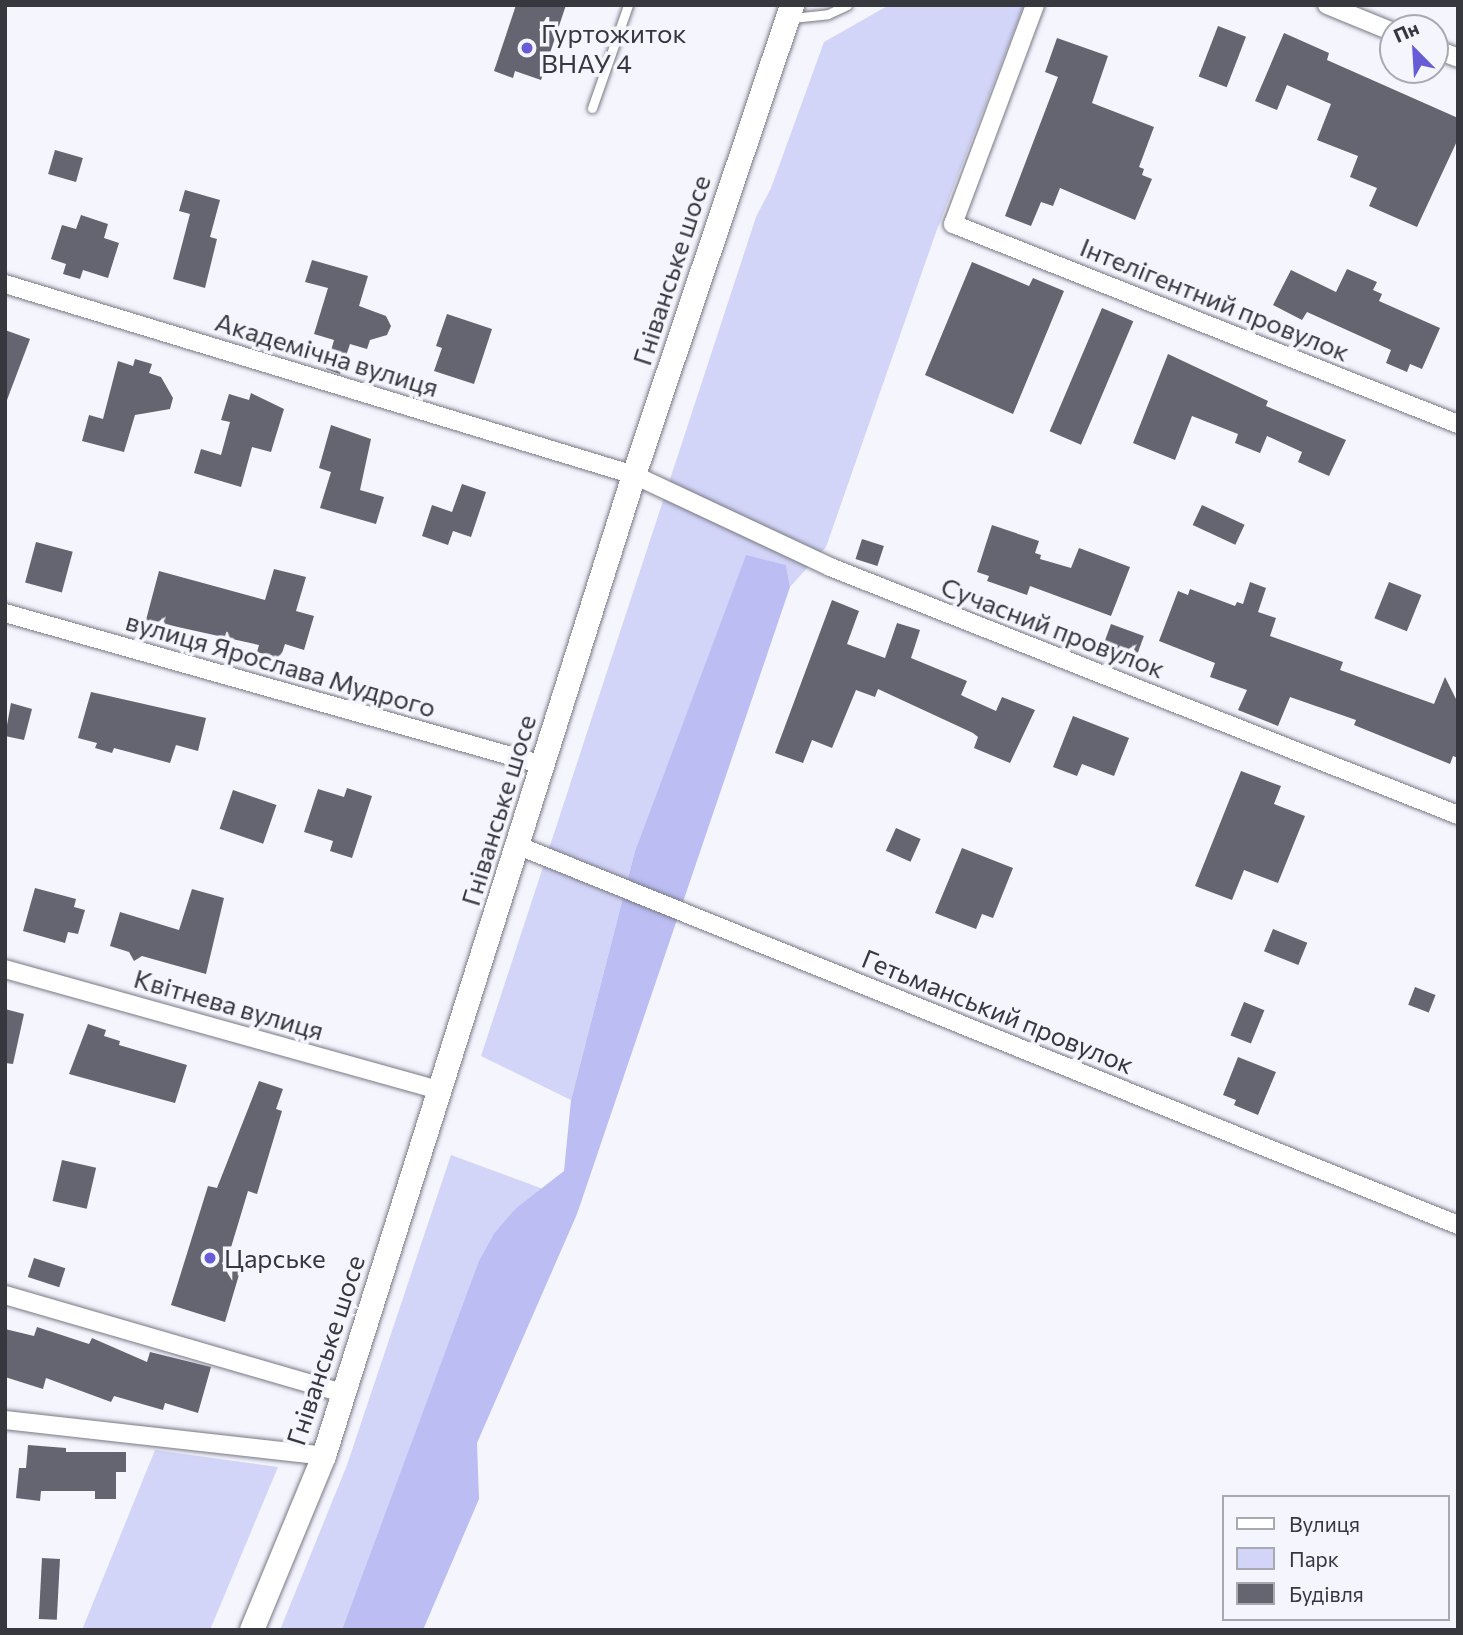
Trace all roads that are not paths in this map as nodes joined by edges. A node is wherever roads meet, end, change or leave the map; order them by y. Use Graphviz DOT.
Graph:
graph roads {
  1 [pos="628,5"];
  2 [pos="847,5"];
  3 [pos="1035,5"];
  4 [pos="1327,5"];
  5 [pos="789,12"];
  6 [pos="1379,26"];
  7 [pos="592,108"];
  8 [pos="5,284"];
  9 [pos="1458,424"];
  10 [pos="634,475"];
  11 [pos="5,613"];
  12 [pos="543,765"];
  13 [pos="1458,815"];
  14 [pos="519,846"];
  15 [pos="5,969"];
  16 [pos="438,1090"];
  17 [pos="1458,1225"];
  18 [pos="5,1295"];
  19 [pos="343,1393"];
  20 [pos="5,1420"];
  21 [pos="324,1456"];
  22 [pos="252,1630"];
  1 -- 7 [label="lane"];
  2 -- 5 [label="lane"];
  3 -- 9 [label="street, Інтелігентний провулок"];
  4 -- 6 [label="street"];
  5 -- 10 [label="main road, Гніванське шосе"];
  8 -- 10 [label="street, Академічна вулиця"];
  10 -- 12 [label="main road, Гніванське шосе"];
  10 -- 13 [label="street, Сучасний провулок"];
  11 -- 12 [label="street, вулиця Ярослава Мудрого"];
  12 -- 14 [label="main road, Гніванське шосе"];
  14 -- 16 [label="main road, Гніванське шосе"];
  14 -- 17 [label="street, Гетьманський провулок"];
  15 -- 16 [label="street, Квітнева вулиця"];
  16 -- 19 [label="main road, Гніванське шосе"];
  18 -- 19 [label="street"];
  19 -- 21 [label="main road, Гніванське шосе"];
  20 -- 21 [label="street"];
  21 -- 22 [label="main road, Гніванське шосе"];
}
